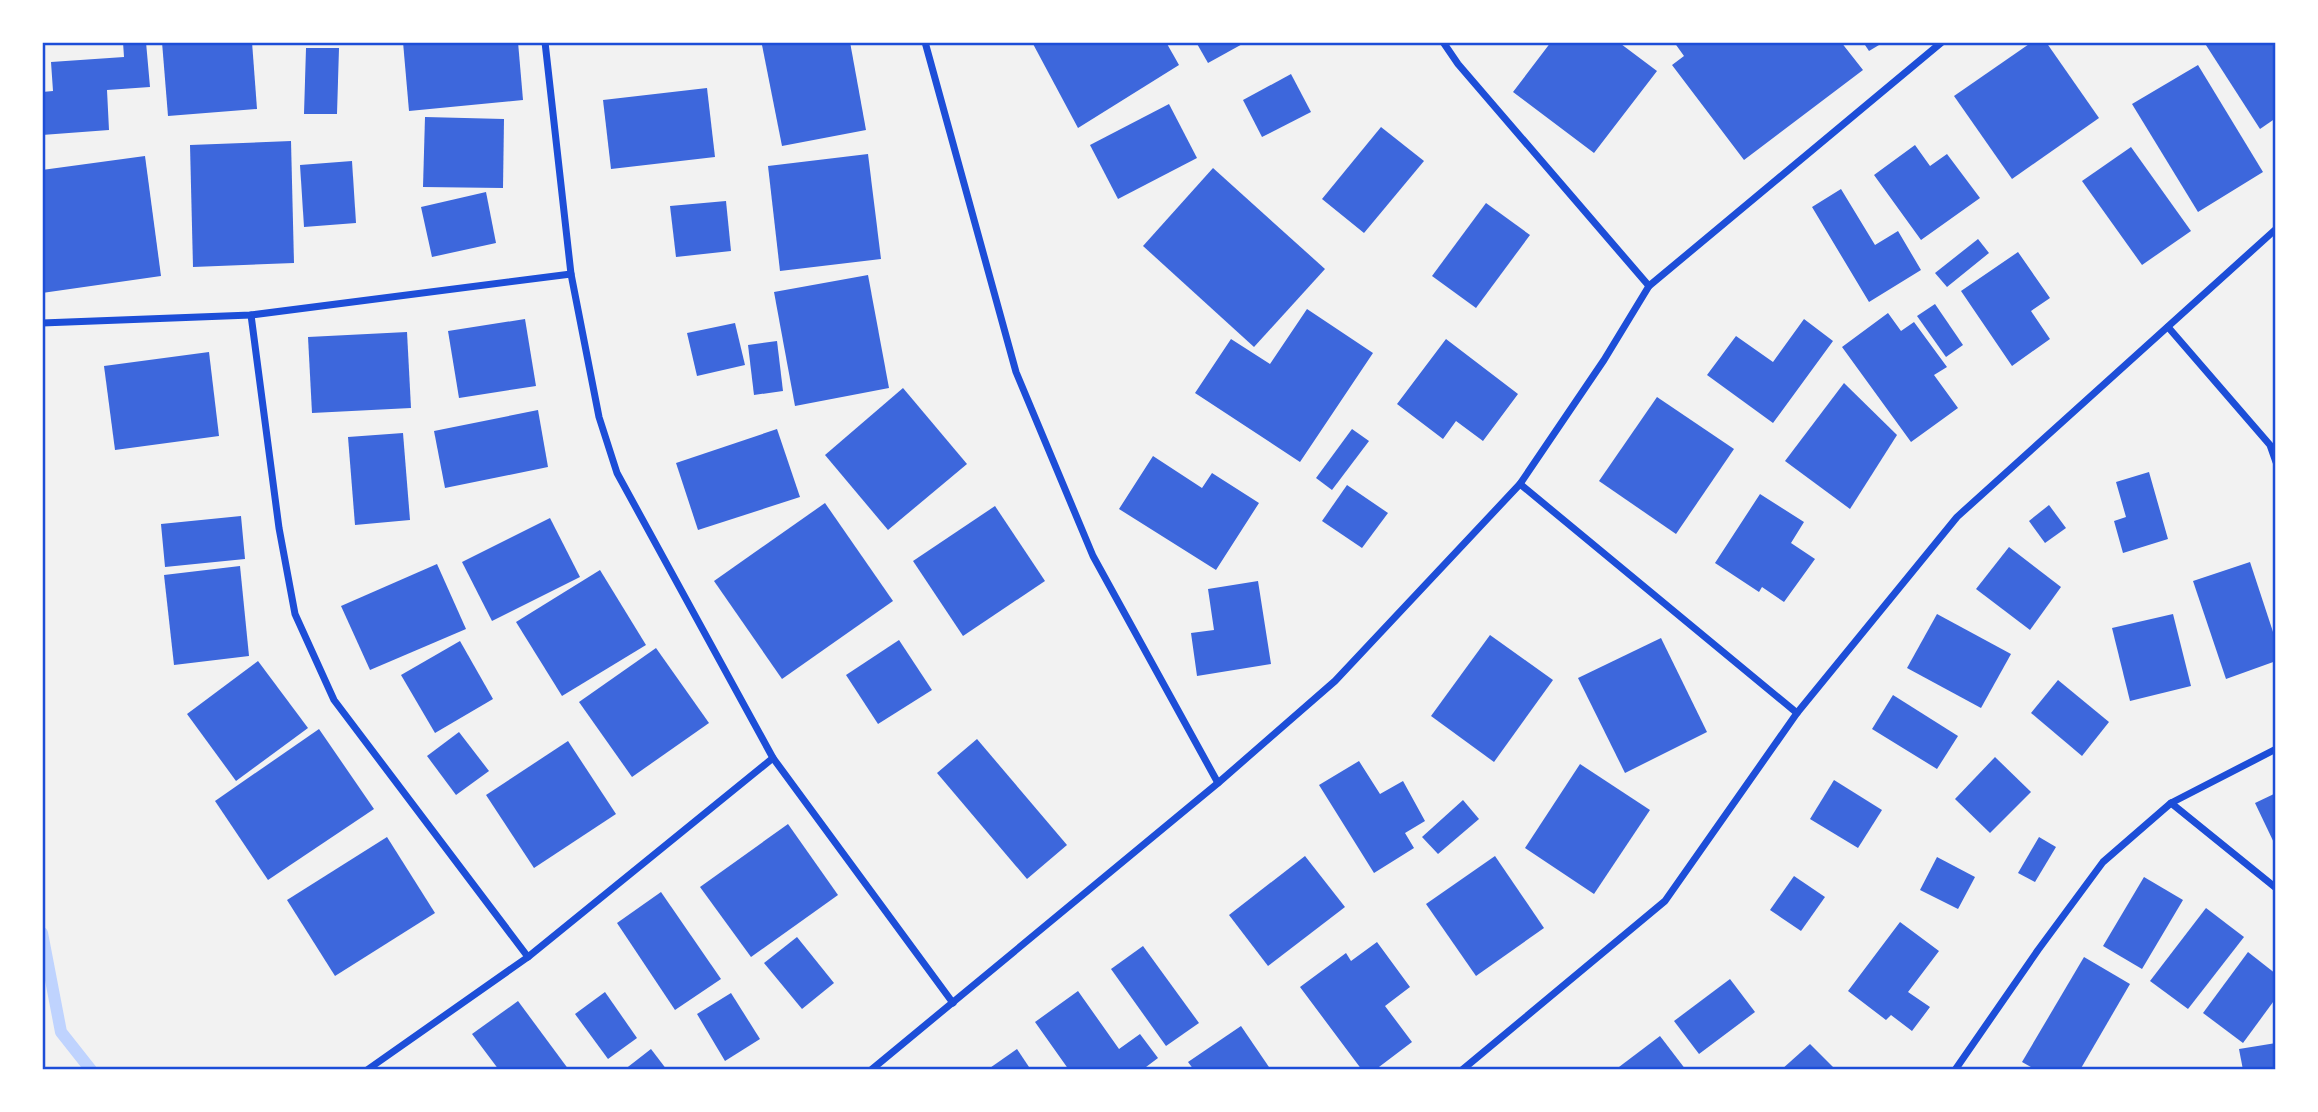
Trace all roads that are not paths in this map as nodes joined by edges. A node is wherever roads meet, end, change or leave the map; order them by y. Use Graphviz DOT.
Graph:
graph roads {
  1 [pos="545,42"];
  2 [pos="925,42"];
  3 [pos="1443,42"];
  4 [pos="1942,42"];
  5 [pos="2276,229"];
  6 [pos="571,274"];
  7 [pos="1649,286"];
  8 [pos="251,315"];
  9 [pos="42,323"];
  10 [pos="2168,327"];
  11 [pos="2276,462"];
  12 [pos="1520,484"];
  13 [pos="1797,713"];
  14 [pos="2276,748"];
  15 [pos="773,758"];
  16 [pos="1218,783"];
  17 [pos="2171,803"];
  18 [pos="2276,888"];
  19 [pos="528,957"];
  20 [pos="953,1003"];
  21 [pos="367,1070"];
  22 [pos="871,1070"];
  23 [pos="1462,1070"];
  24 [pos="1955,1070"];
  1 -- 6 [label="street"];
  2 -- 16 [label="street"];
  3 -- 7 [label="street"];
  4 -- 7 [label="street"];
  5 -- 10 [label="street"];
  6 -- 8 [label="street"];
  6 -- 15 [label="street"];
  7 -- 12 [label="street"];
  8 -- 9 [label="street"];
  8 -- 19 [label="street"];
  10 -- 11 [label="street"];
  10 -- 13 [label="street"];
  12 -- 13 [label="street"];
  12 -- 16 [label="street"];
  13 -- 23 [label="street"];
  14 -- 17 [label="street"];
  15 -- 19 [label="street"];
  15 -- 20 [label="street"];
  16 -- 20 [label="street"];
  17 -- 18 [label="street"];
  17 -- 24 [label="street"];
  19 -- 21 [label="street"];
  20 -- 22 [label="street"];
}
